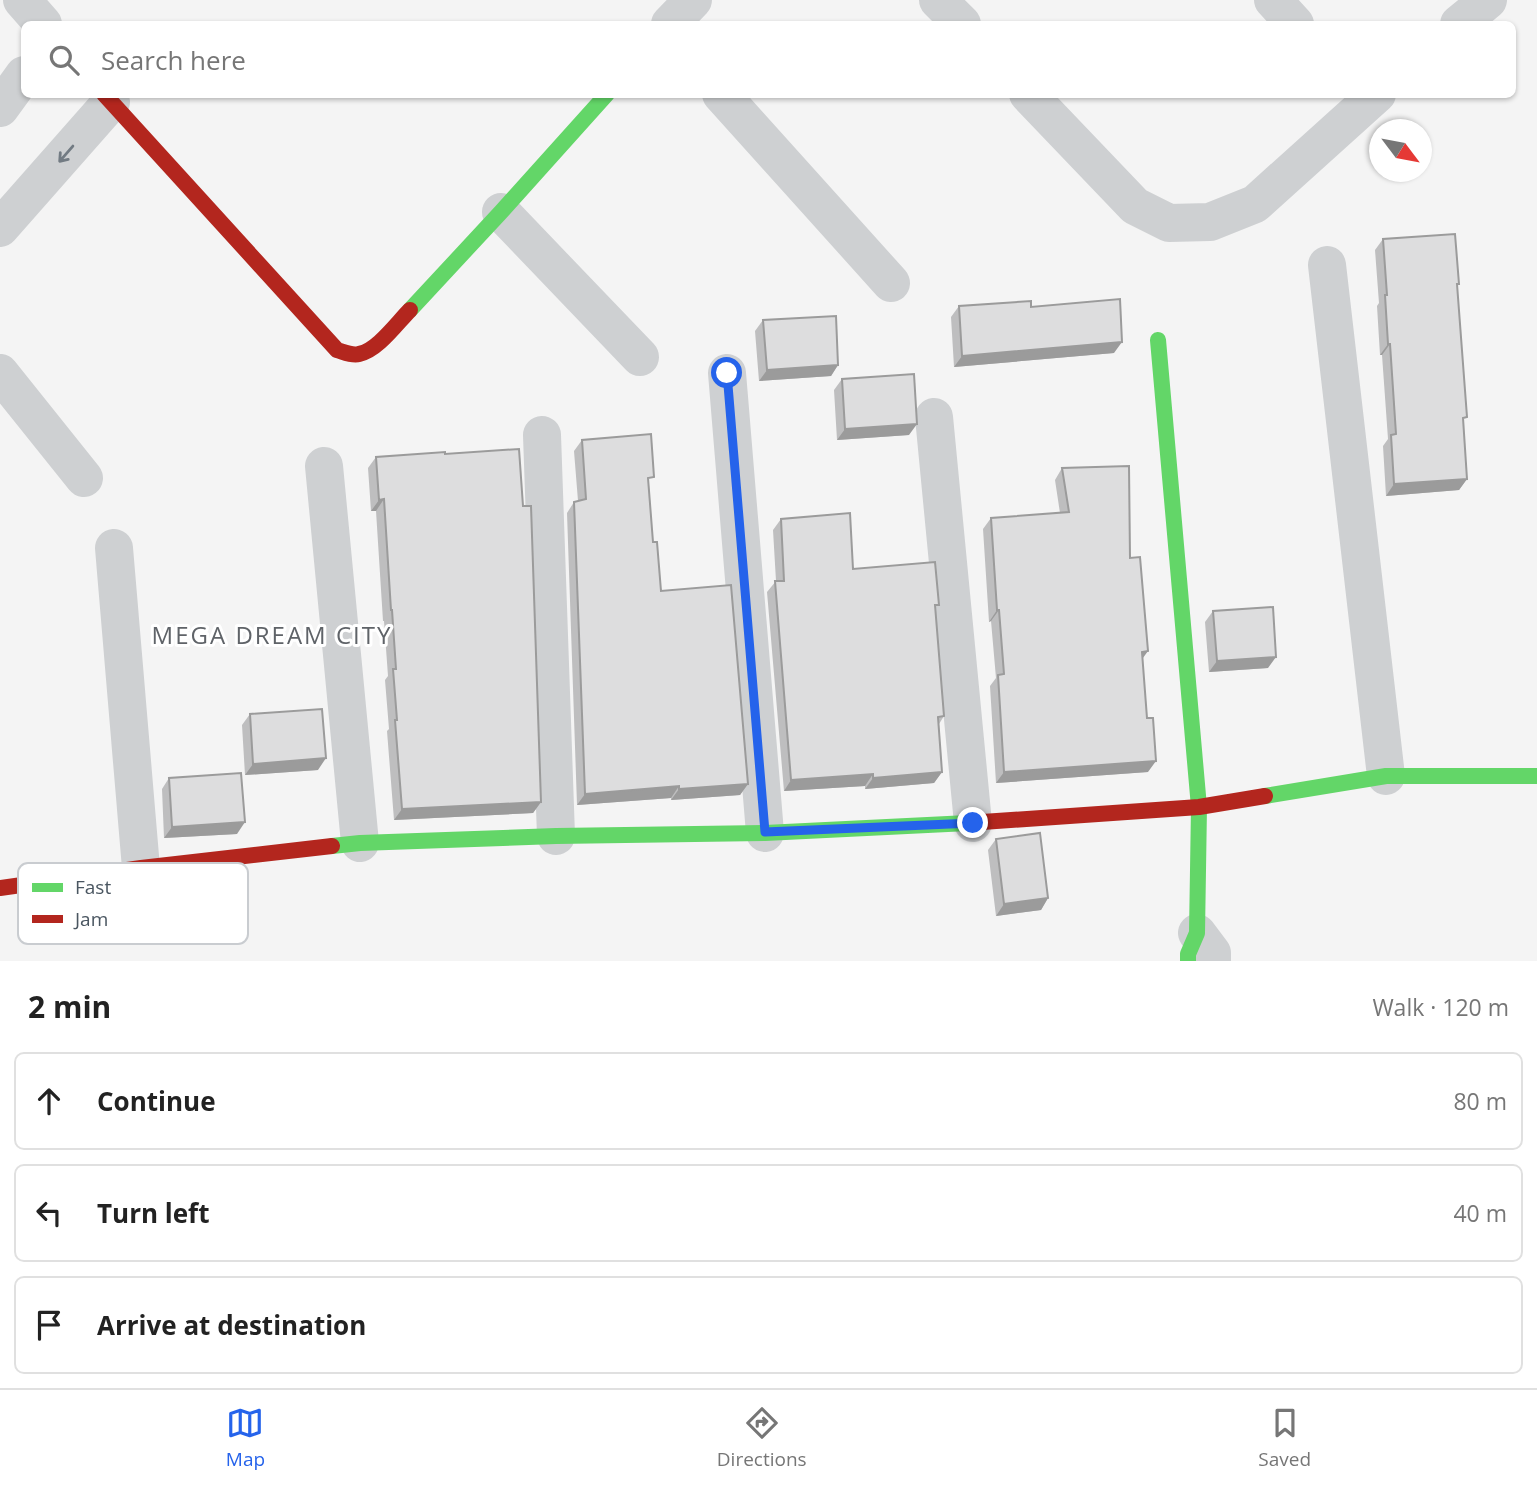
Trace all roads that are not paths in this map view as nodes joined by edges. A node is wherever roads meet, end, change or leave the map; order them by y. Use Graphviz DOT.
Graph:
graph roads {
  1 [pos="22,0"];
  2 [pos="693,0"];
  3 [pos="938,0"];
  4 [pos="1273,0"];
  5 [pos="1488,0"];
  6 [pos="40,21"];
  7 [pos="673,21"];
  8 [pos="959,21"];
  9 [pos="1292,21"];
  10 [pos="1463,21"];
  11 [pos="21,79"];
  12 [pos="108,98"];
  13 [pos="603,98"];
  14 [pos="725,98"];
  15 [pos="1032,98"];
  16 [pos="1366,98"];
  17 [pos="0,108"];
  18 [pos="501,212"];
  19 [pos="0,228"];
  20 [pos="1327,265"];
  21 [pos="891,283"];
  22 [pos="1158,340"];
  23 [pos="640,357"];
  24 [pos="0,373"];
  25 [pos="727,373"];
  26 [pos="934,417"];
  27 [pos="542,435"];
  28 [pos="324,466"];
  29 [pos="83,478"];
  30 [pos="114,548"];
  31 [pos="1386,776"];
  32 [pos="1537,776"];
  33 [pos="1199,807"];
  34 [pos="973,823"];
  35 [pos="765,832"];
  36 [pos="556,836"];
  37 [pos="360,843"];
  38 [pos="141,863"];
  39 [pos="185,863"];
  40 [pos="18,885"];
  41 [pos="0,888"];
  42 [pos="1199,952"];
  1 -- 6 [label="street"];
  2 -- 7 [label="street"];
  3 -- 8 [label="street"];
  4 -- 9 [label="street"];
  5 -- 10 [label="street"];
  11 -- 17 [label="street"];
  12 -- 18 [label="street"];
  12 -- 19 [label="street, one-way"];
  13 -- 18 [label="street"];
  14 -- 21 [label="street"];
  15 -- 16 [label="street"];
  18 -- 23 [label="street"];
  20 -- 31 [label="street"];
  22 -- 33 [label="street"];
  24 -- 29 [label="street"];
  25 -- 35 [label="street"];
  26 -- 34 [label="street"];
  27 -- 36 [label="street"];
  28 -- 37 [label="street"];
  30 -- 38 [label="street"];
  31 -- 32 [label="street"];
  31 -- 33 [label="street"];
  33 -- 34 [label="street"];
  33 -- 42 [label="street"];
  34 -- 35 [label="street"];
  35 -- 36 [label="street"];
  36 -- 37 [label="street"];
  37 -- 39 [label="street"];
  40 -- 41 [label="street"];
}
